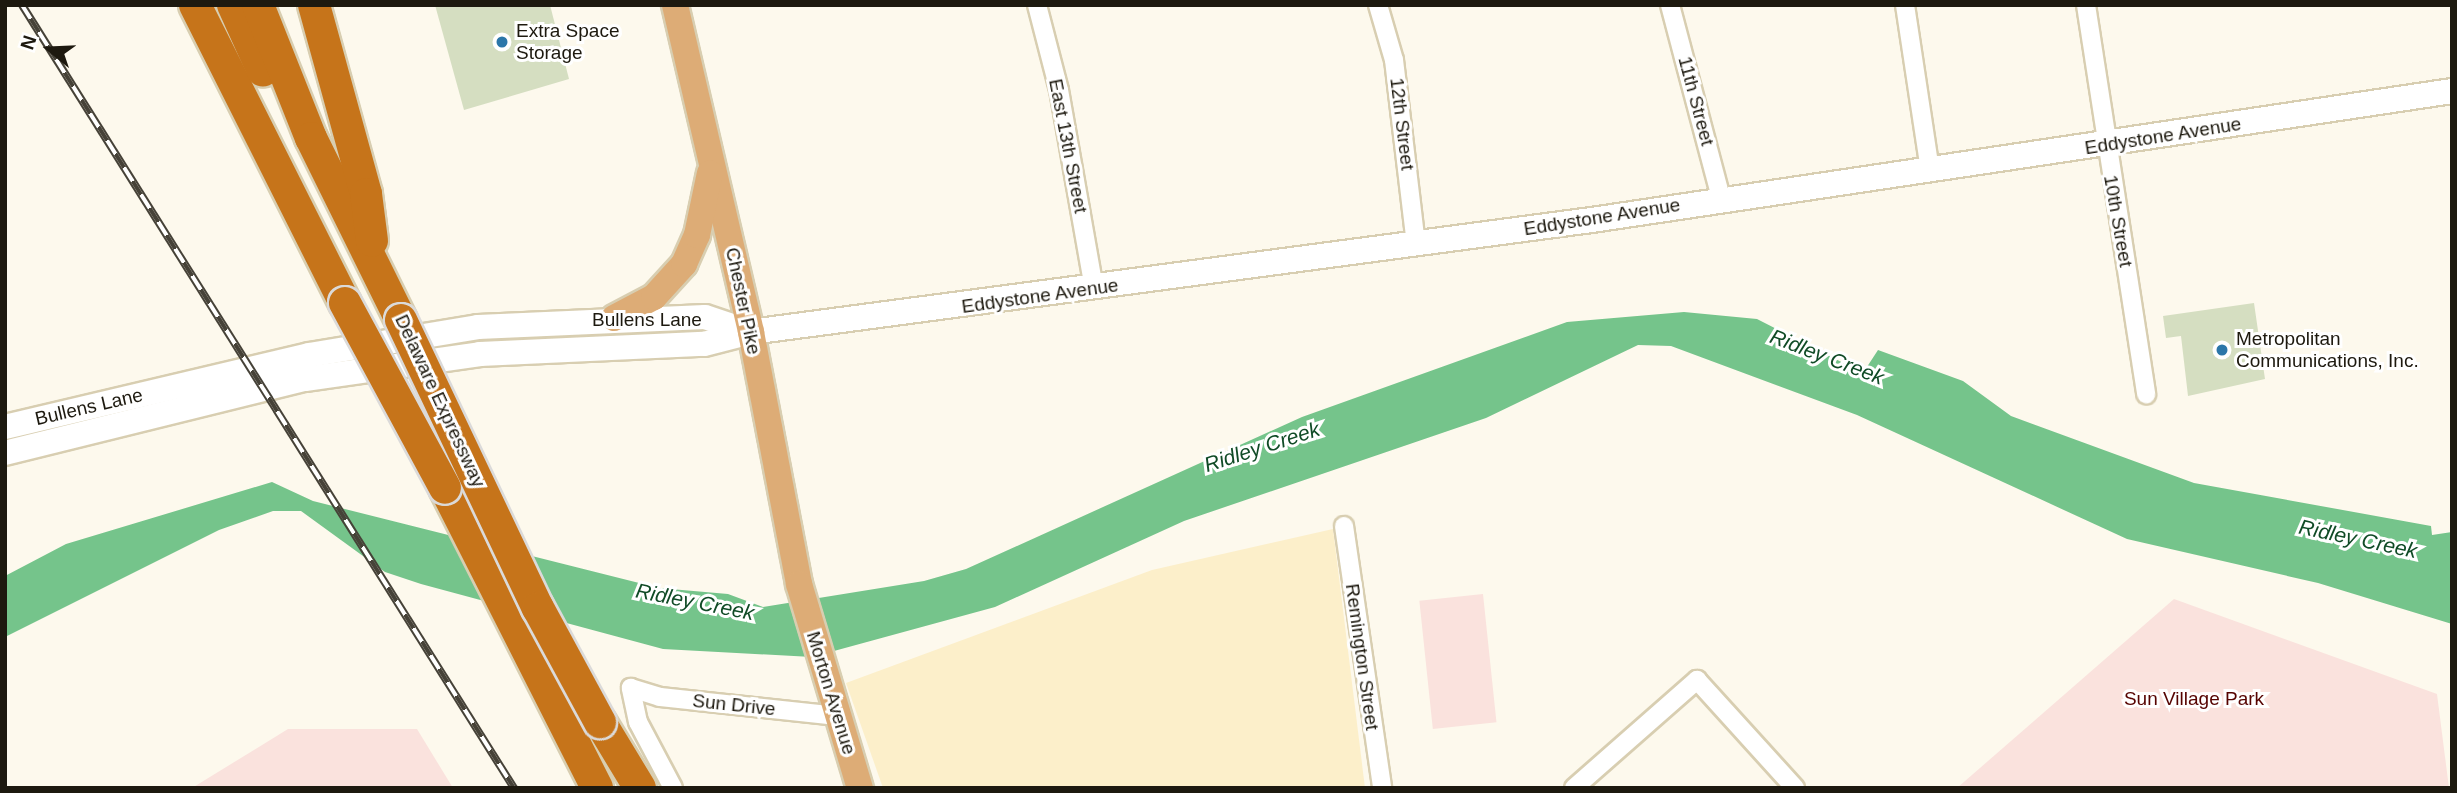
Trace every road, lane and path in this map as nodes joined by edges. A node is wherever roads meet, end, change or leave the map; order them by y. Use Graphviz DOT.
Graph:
graph roads {
  1 [pos="195,5"];
  2 [pos="233,5"];
  3 [pos="258,5"];
  4 [pos="314,5"];
  5 [pos="676,5"];
  6 [pos="1037,5"];
  7 [pos="1378,5"];
  8 [pos="1670,5"];
  9 [pos="1905,5"];
  10 [pos="2086,5"];
  11 [pos="2452,91"];
  12 [pos="2105,145"];
  13 [pos="712,161"];
  14 [pos="1930,171"];
  15 [pos="1721,198"];
  16 [pos="1416,245"];
  17 [pos="368,288"];
  18 [pos="1094,289"];
  19 [pos="614,318"];
  20 [pos="751,332"];
  21 [pos="2146,394"];
  22 [pos="5,427"];
  23 [pos="5,453"];
  24 [pos="1344,526"];
  25 [pos="803,599"];
  26 [pos="838,716"];
  27 [pos="597,788"];
  28 [pos="640,788"];
  29 [pos="673,788"];
  30 [pos="860,788"];
  31 [pos="1382,788"];
  32 [pos="1574,788"];
  33 [pos="1795,788"];
  1 -- 17 [label="highway"];
  2 -- 17 [label="highway, Delaware Expressway"];
  3 -- 17 [label="highway, Delaware Expressway"];
  4 -- 17 [label="highway"];
  5 -- 13 [label="main road, Chester Pike"];
  6 -- 18 [label="street, East 13th Street"];
  7 -- 16 [label="street, 12th Street"];
  8 -- 15 [label="street, 11th Street"];
  9 -- 14 [label="street"];
  10 -- 12 [label="street, 10th Street"];
  11 -- 12 [label="street, Eddystone Avenue"];
  12 -- 14 [label="street, Eddystone Avenue"];
  12 -- 21 [label="street, 10th Street"];
  13 -- 19 [label="main road"];
  13 -- 20 [label="main road, Chester Pike"];
  14 -- 15 [label="street, Eddystone Avenue"];
  15 -- 16 [label="street, Eddystone Avenue"];
  16 -- 18 [label="street, Eddystone Avenue"];
  17 -- 27 [label="highway, Delaware Expressway, bridge"];
  17 -- 28 [label="highway, Delaware Expressway, bridge"];
  18 -- 20 [label="street, Eddystone Avenue"];
  19 -- 20 [label="street, Bullens Lane"];
  19 -- 22 [label="street, Bullens Lane"];
  20 -- 23 [label="street, Bullens Lane"];
  20 -- 25 [label="main road, Chester Pike"];
  24 -- 31 [label="street, Remington Street"];
  25 -- 26 [label="main road, Morton Avenue"];
  26 -- 29 [label="street, Sun Drive"];
  26 -- 30 [label="main road, Morton Avenue"];
  32 -- 33 [label="street"];
}
